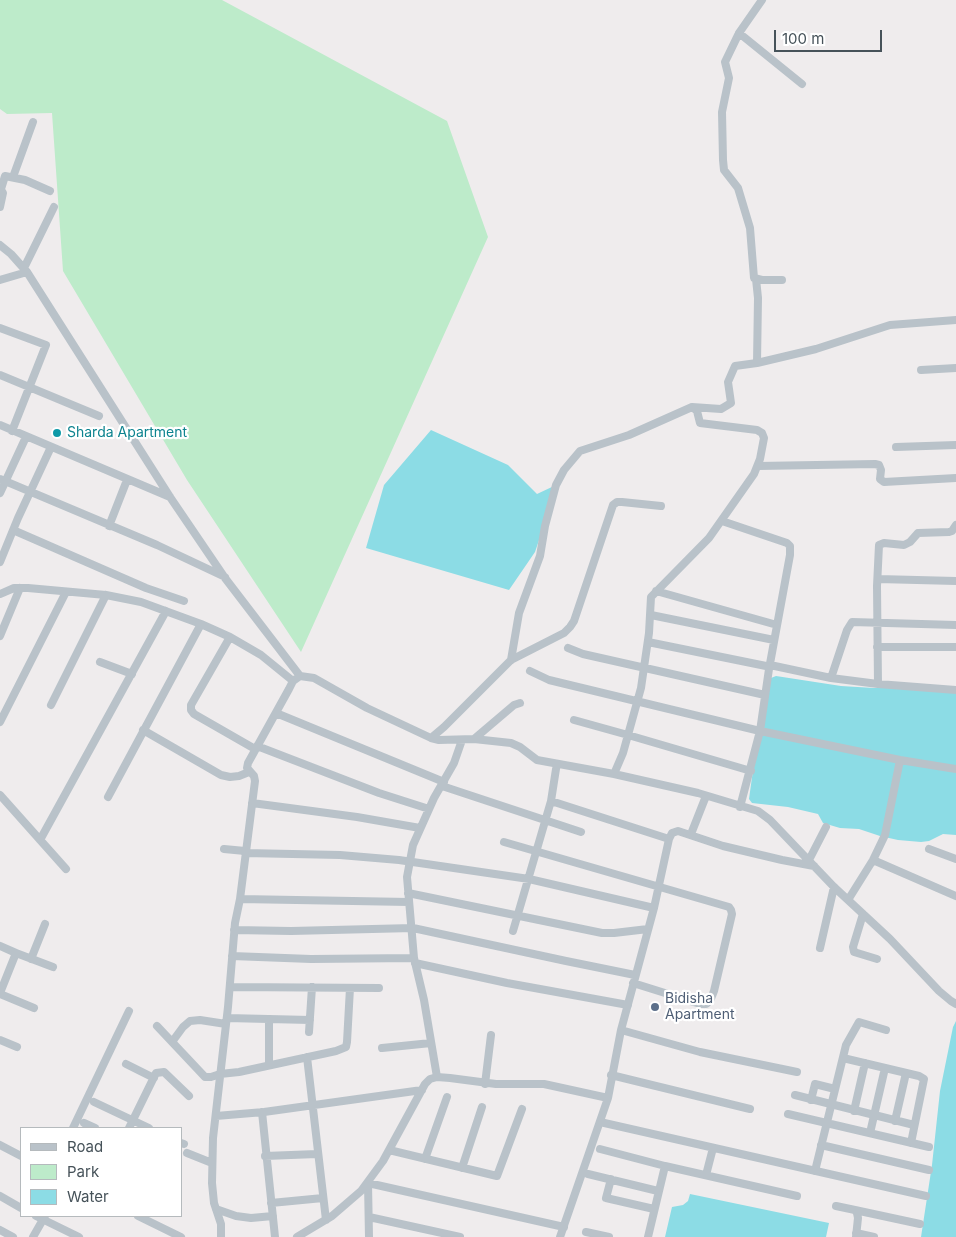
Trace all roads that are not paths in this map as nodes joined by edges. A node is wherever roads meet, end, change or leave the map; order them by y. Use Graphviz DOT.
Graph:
graph roads {
  1 [pos="762,0"];
  2 [pos="739,33"];
  3 [pos="802,84"];
  4 [pos="33,122"];
  5 [pos="13,177"];
  6 [pos="1,188"];
  7 [pos="50,191"];
  8 [pos="54,207"];
  9 [pos="0,208"];
  10 [pos="0,245"];
  11 [pos="25,270"];
  12 [pos="756,279"];
  13 [pos="0,280"];
  14 [pos="782,280"];
  15 [pos="956,320"];
  16 [pos="0,328"];
  17 [pos="756,363"];
  18 [pos="956,368"];
  19 [pos="921,370"];
  20 [pos="0,375"];
  21 [pos="30,387"];
  22 [pos="692,407"];
  23 [pos="99,416"];
  24 [pos="0,425"];
  25 [pos="12,431"];
  26 [pos="26,437"];
  27 [pos="956,445"];
  28 [pos="50,448"];
  29 [pos="896,448"];
  30 [pos="758,466"];
  31 [pos="956,478"];
  32 [pos="2,480"];
  33 [pos="128,480"];
  34 [pos="29,491"];
  35 [pos="0,493"];
  36 [pos="170,497"];
  37 [pos="661,506"];
  38 [pos="722,521"];
  39 [pos="956,525"];
  40 [pos="109,526"];
  41 [pos="13,530"];
  42 [pos="0,562"];
  43 [pos="225,578"];
  44 [pos="878,579"];
  45 [pos="956,581"];
  46 [pos="20,588"];
  47 [pos="146,588"];
  48 [pos="656,591"];
  49 [pos="66,592"];
  50 [pos="0,594"];
  51 [pos="106,595"];
  52 [pos="184,601"];
  53 [pos="141,602"];
  54 [pos="166,611"];
  55 [pos="651,615"];
  56 [pos="878,622"];
  57 [pos="201,624"];
  58 [pos="777,624"];
  59 [pos="956,624"];
  60 [pos="0,636"];
  61 [pos="230,637"];
  62 [pos="774,640"];
  63 [pos="648,642"];
  64 [pos="877,647"];
  65 [pos="956,647"];
  66 [pos="568,648"];
  67 [pos="511,660"];
  68 [pos="100,662"];
  69 [pos="770,667"];
  70 [pos="644,669"];
  71 [pos="530,672"];
  72 [pos="132,674"];
  73 [pos="300,676"];
  74 [pos="831,678"];
  75 [pos="293,681"];
  76 [pos="878,684"];
  77 [pos="956,690"];
  78 [pos="765,695"];
  79 [pos="637,701"];
  80 [pos="520,703"];
  81 [pos="51,705"];
  82 [pos="276,713"];
  83 [pos="574,720"];
  84 [pos="0,722"];
  85 [pos="143,730"];
  86 [pos="760,731"];
  87 [pos="628,735"];
  88 [pos="430,738"];
  89 [pos="474,739"];
  90 [pos="462,740"];
  91 [pos="256,748"];
  92 [pos="900,760"];
  93 [pos="556,769"];
  94 [pos="956,769"];
  95 [pos="751,771"];
  96 [pos="249,772"];
  97 [pos="614,774"];
  98 [pos="443,784"];
  99 [pos="0,795"];
  100 [pos="706,796"];
  101 [pos="108,797"];
  102 [pos="551,801"];
  103 [pos="252,803"];
  104 [pos="740,807"];
  105 [pos="429,809"];
  106 [pos="546,820"];
  107 [pos="826,827"];
  108 [pos="420,828"];
  109 [pos="581,832"];
  110 [pos="691,834"];
  111 [pos="669,839"];
  112 [pos="40,840"];
  113 [pos="504,842"];
  114 [pos="224,849"];
  115 [pos="929,849"];
  116 [pos="245,852"];
  117 [pos="538,852"];
  118 [pos="956,858"];
  119 [pos="873,860"];
  120 [pos="409,862"];
  121 [pos="812,863"];
  122 [pos="66,869"];
  123 [pos="529,878"];
  124 [pos="834,887"];
  125 [pos="659,888"];
  126 [pos="408,893"];
  127 [pos="956,896"];
  128 [pos="240,899"];
  129 [pos="848,900"];
  130 [pos="409,902"];
  131 [pos="654,908"];
  132 [pos="863,914"];
  133 [pos="517,915"];
  134 [pos="44,924"];
  135 [pos="413,928"];
  136 [pos="648,929"];
  137 [pos="234,930"];
  138 [pos="513,932"];
  139 [pos="0,946"];
  140 [pos="820,948"];
  141 [pos="16,953"];
  142 [pos="232,956"];
  143 [pos="31,959"];
  144 [pos="877,959"];
  145 [pos="415,961"];
  146 [pos="53,967"];
  147 [pos="635,974"];
  148 [pos="633,983"];
  149 [pos="230,987"];
  150 [pos="312,987"];
  151 [pos="350,988"];
  152 [pos="379,988"];
  153 [pos="0,994"];
  154 [pos="956,1004"];
  155 [pos="628,1005"];
  156 [pos="34,1008"];
  157 [pos="129,1012"];
  158 [pos="269,1019"];
  159 [pos="310,1020"];
  160 [pos="226,1021"];
  161 [pos="157,1026"];
  162 [pos="621,1030"];
  163 [pos="886,1030"];
  164 [pos="310,1032"];
  165 [pos="491,1035"];
  166 [pos="0,1040"];
  167 [pos="172,1042"];
  168 [pos="431,1042"];
  169 [pos="17,1047"];
  170 [pos="382,1048"];
  171 [pos="307,1057"];
  172 [pos="843,1058"];
  173 [pos="126,1064"];
  174 [pos="865,1064"];
  175 [pos="269,1065"];
  176 [pos="885,1068"];
  177 [pos="797,1072"];
  178 [pos="906,1073"];
  179 [pos="220,1074"];
  180 [pos="611,1075"];
  181 [pos="154,1078"];
  182 [pos="437,1078"];
  183 [pos="486,1084"];
  184 [pos="835,1089"];
  185 [pos="422,1090"];
  186 [pos="795,1095"];
  187 [pos="189,1096"];
  188 [pos="447,1097"];
  189 [pos="608,1098"];
  190 [pos="811,1100"];
  191 [pos="94,1102"];
  192 [pos="313,1104"];
  193 [pos="831,1105"];
  194 [pos="482,1107"];
  195 [pos="522,1108"];
  196 [pos="750,1110"];
  197 [pos="854,1111"];
  198 [pos="262,1112"];
  199 [pos="788,1114"];
  200 [pos="216,1116"];
  201 [pos="874,1116"];
  202 [pos="895,1121"];
  203 [pos="600,1122"];
  204 [pos="84,1123"];
  205 [pos="131,1124"];
  206 [pos="827,1124"];
  207 [pos="914,1125"];
  208 [pos="72,1127"];
  209 [pos="93,1127"];
  210 [pos="144,1127"];
  211 [pos="870,1133"];
  212 [pos="911,1143"];
  213 [pos="0,1145"];
  214 [pos="821,1145"];
  215 [pos="930,1147"];
  216 [pos="713,1148"];
  217 [pos="600,1149"];
  218 [pos="389,1150"];
  219 [pos="187,1153"];
  220 [pos="317,1154"];
  221 [pos="20,1155"];
  222 [pos="266,1156"];
  223 [pos="425,1159"];
  224 [pos="212,1163"];
  225 [pos="666,1166"];
  226 [pos="462,1168"];
  227 [pos="929,1170"];
  228 [pos="815,1171"];
  229 [pos="588,1174"];
  230 [pos="706,1174"];
  231 [pos="611,1179"];
  232 [pos="368,1183"];
  233 [pos="658,1191"];
  234 [pos="0,1196"];
  235 [pos="797,1196"];
  236 [pos="926,1196"];
  237 [pos="323,1198"];
  238 [pos="271,1203"];
  239 [pos="836,1206"];
  240 [pos="20,1207"];
  241 [pos="216,1209"];
  242 [pos="654,1209"];
  243 [pos="855,1210"];
  244 [pos="273,1216"];
  245 [pos="41,1217"];
  246 [pos="140,1217"];
  247 [pos="369,1217"];
  248 [pos="326,1220"];
  249 [pos="920,1224"];
  250 [pos="564,1227"];
  251 [pos="0,1230"];
  252 [pos="586,1232"];
  253 [pos="856,1235"];
  254 [pos="13,1237"];
  255 [pos="33,1237"];
  256 [pos="79,1237"];
  257 [pos="181,1237"];
  258 [pos="221,1237"];
  259 [pos="275,1237"];
  260 [pos="296,1237"];
  261 [pos="369,1237"];
  262 [pos="460,1237"];
  263 [pos="560,1237"];
  264 [pos="609,1237"];
  265 [pos="648,1237"];
  266 [pos="874,1237"];
  1 -- 2 [label="street"];
  2 -- 3 [label="street"];
  2 -- 12 [label="street"];
  4 -- 5 [label="street"];
  5 -- 6 [label="street"];
  5 -- 7 [label="street"];
  6 -- 9 [label="street"];
  8 -- 11 [label="street"];
  10 -- 11 [label="street"];
  11 -- 13 [label="street"];
  11 -- 36 [label="street"];
  12 -- 14 [label="street"];
  12 -- 17 [label="street"];
  15 -- 17 [label="street"];
  16 -- 21 [label="street"];
  17 -- 22 [label="street"];
  18 -- 19 [label="street"];
  20 -- 21 [label="street"];
  21 -- 23 [label="street"];
  21 -- 25 [label="street"];
  22 -- 30 [label="street"];
  22 -- 67 [label="street"];
  24 -- 25 [label="street"];
  25 -- 26 [label="street"];
  26 -- 28 [label="street"];
  26 -- 32 [label="street"];
  27 -- 29 [label="street"];
  28 -- 33 [label="street"];
  28 -- 34 [label="street"];
  30 -- 31 [label="street"];
  30 -- 38 [label="street"];
  32 -- 34 [label="street"];
  32 -- 35 [label="street"];
  33 -- 36 [label="street"];
  33 -- 40 [label="street"];
  34 -- 40 [label="street"];
  34 -- 41 [label="street"];
  36 -- 43 [label="street"];
  37 -- 67 [label="street"];
  38 -- 48 [label="street"];
  38 -- 58 [label="street"];
  39 -- 44 [label="street"];
  40 -- 43 [label="street"];
  41 -- 42 [label="street"];
  41 -- 47 [label="street"];
  43 -- 73 [label="street"];
  44 -- 45 [label="street"];
  44 -- 56 [label="street"];
  46 -- 49 [label="street"];
  46 -- 50 [label="street"];
  46 -- 60 [label="street"];
  47 -- 52 [label="street"];
  47 -- 53 [label="street"];
  48 -- 55 [label="street"];
  48 -- 58 [label="street"];
  49 -- 51 [label="street"];
  49 -- 84 [label="street"];
  51 -- 53 [label="street"];
  51 -- 81 [label="street"];
  53 -- 54 [label="street"];
  54 -- 57 [label="street"];
  54 -- 72 [label="street"];
  55 -- 62 [label="street"];
  55 -- 63 [label="street"];
  56 -- 59 [label="street"];
  56 -- 64 [label="street"];
  56 -- 74 [label="street"];
  57 -- 61 [label="street"];
  57 -- 85 [label="street"];
  58 -- 62 [label="street"];
  61 -- 75 [label="street"];
  61 -- 91 [label="street"];
  62 -- 69 [label="street"];
  63 -- 69 [label="street"];
  63 -- 70 [label="street"];
  64 -- 65 [label="street"];
  64 -- 76 [label="street"];
  66 -- 70 [label="street"];
  67 -- 88 [label="street"];
  68 -- 72 [label="street"];
  69 -- 74 [label="street"];
  69 -- 78 [label="street"];
  70 -- 78 [label="street"];
  70 -- 79 [label="street"];
  71 -- 79 [label="street"];
  72 -- 112 [label="street"];
  73 -- 75 [label="street"];
  73 -- 88 [label="street"];
  74 -- 76 [label="street"];
  75 -- 82 [label="street"];
  76 -- 77 [label="street"];
  78 -- 86 [label="street"];
  79 -- 86 [label="street"];
  79 -- 87 [label="street"];
  80 -- 89 [label="street"];
  82 -- 91 [label="street"];
  82 -- 98 [label="street"];
  83 -- 87 [label="street"];
  85 -- 96 [label="street"];
  85 -- 101 [label="street"];
  86 -- 92 [label="street"];
  86 -- 95 [label="street"];
  87 -- 95 [label="street"];
  87 -- 97 [label="street"];
  88 -- 90 [label="street"];
  89 -- 90 [label="street"];
  89 -- 97 [label="street"];
  90 -- 98 [label="street"];
  91 -- 96 [label="street"];
  91 -- 105 [label="street"];
  92 -- 94 [label="street"];
  92 -- 119 [label="street"];
  93 -- 102 [label="street"];
  95 -- 104 [label="street"];
  96 -- 103 [label="street"];
  97 -- 100 [label="street"];
  98 -- 105 [label="street"];
  98 -- 106 [label="street"];
  99 -- 112 [label="street"];
  100 -- 104 [label="street"];
  100 -- 110 [label="street"];
  102 -- 106 [label="street"];
  102 -- 111 [label="street"];
  103 -- 108 [label="street"];
  103 -- 116 [label="street"];
  104 -- 121 [label="street"];
  105 -- 108 [label="street"];
  106 -- 109 [label="street"];
  106 -- 117 [label="street"];
  107 -- 121 [label="street"];
  108 -- 120 [label="street"];
  110 -- 111 [label="street"];
  110 -- 121 [label="street"];
  111 -- 125 [label="street"];
  112 -- 122 [label="street"];
  113 -- 117 [label="street"];
  114 -- 116 [label="street"];
  115 -- 118 [label="street"];
  116 -- 120 [label="street"];
  116 -- 128 [label="street"];
  117 -- 123 [label="street"];
  117 -- 125 [label="street"];
  119 -- 127 [label="street"];
  119 -- 129 [label="street"];
  120 -- 123 [label="street"];
  120 -- 126 [label="street"];
  121 -- 124 [label="street"];
  123 -- 131 [label="street"];
  123 -- 133 [label="street"];
  124 -- 129 [label="street"];
  124 -- 140 [label="street"];
  125 -- 131 [label="street"];
  125 -- 148 [label="street"];
  126 -- 130 [label="street"];
  126 -- 133 [label="street"];
  128 -- 130 [label="street"];
  128 -- 137 [label="street"];
  129 -- 132 [label="street"];
  130 -- 135 [label="street"];
  131 -- 136 [label="street"];
  132 -- 144 [label="street"];
  132 -- 154 [label="street"];
  133 -- 136 [label="street"];
  133 -- 138 [label="street"];
  134 -- 143 [label="street"];
  135 -- 137 [label="street"];
  135 -- 145 [label="street"];
  135 -- 147 [label="street"];
  136 -- 147 [label="street"];
  137 -- 142 [label="street"];
  139 -- 141 [label="street"];
  141 -- 143 [label="street"];
  141 -- 153 [label="street"];
  142 -- 145 [label="street"];
  142 -- 149 [label="street"];
  143 -- 146 [label="street"];
  145 -- 155 [label="street"];
  145 -- 168 [label="street"];
  147 -- 148 [label="street"];
  148 -- 155 [label="street"];
  149 -- 150 [label="street"];
  149 -- 160 [label="street"];
  150 -- 151 [label="street"];
  150 -- 159 [label="street"];
  151 -- 152 [label="street"];
  151 -- 171 [label="street"];
  153 -- 156 [label="street"];
  155 -- 162 [label="street"];
  157 -- 208 [label="street"];
  158 -- 159 [label="street"];
  158 -- 160 [label="street"];
  158 -- 175 [label="street"];
  159 -- 164 [label="street"];
  160 -- 167 [label="street"];
  160 -- 179 [label="street"];
  161 -- 167 [label="street"];
  162 -- 177 [label="street"];
  162 -- 180 [label="street"];
  163 -- 172 [label="street"];
  165 -- 183 [label="street"];
  166 -- 169 [label="street"];
  167 -- 179 [label="street"];
  168 -- 170 [label="street"];
  168 -- 182 [label="street"];
  171 -- 175 [label="street"];
  171 -- 192 [label="street"];
  172 -- 174 [label="street"];
  172 -- 184 [label="street"];
  173 -- 181 [label="street"];
  174 -- 176 [label="street"];
  174 -- 197 [label="street"];
  175 -- 179 [label="street"];
  176 -- 178 [label="street"];
  176 -- 201 [label="street"];
  178 -- 202 [label="street"];
  178 -- 207 [label="street"];
  179 -- 200 [label="street"];
  180 -- 189 [label="street"];
  180 -- 196 [label="street"];
  181 -- 187 [label="street"];
  181 -- 205 [label="street"];
  182 -- 183 [label="street"];
  182 -- 185 [label="street"];
  183 -- 189 [label="street"];
  184 -- 190 [label="street"];
  184 -- 193 [label="street"];
  185 -- 192 [label="street"];
  185 -- 218 [label="street"];
  186 -- 190 [label="street"];
  188 -- 223 [label="street"];
  189 -- 203 [label="street"];
  190 -- 193 [label="street"];
  191 -- 205 [label="street"];
  192 -- 198 [label="street"];
  192 -- 220 [label="street"];
  193 -- 197 [label="street"];
  193 -- 206 [label="street"];
  194 -- 226 [label="street"];
  195 -- 226 [label="street"];
  197 -- 201 [label="street"];
  198 -- 200 [label="street"];
  198 -- 222 [label="street"];
  199 -- 206 [label="street"];
  200 -- 224 [label="street"];
  201 -- 202 [label="street"];
  201 -- 211 [label="street"];
  202 -- 207 [label="street"];
  203 -- 216 [label="street"];
  203 -- 250 [label="street"];
  204 -- 209 [label="street"];
  205 -- 210 [label="street"];
  206 -- 211 [label="street"];
  206 -- 214 [label="street"];
  207 -- 212 [label="street"];
  211 -- 212 [label="street"];
  212 -- 215 [label="street"];
  213 -- 221 [label="street"];
  214 -- 227 [label="street"];
  214 -- 228 [label="street"];
  216 -- 228 [label="street"];
  216 -- 230 [label="street"];
  217 -- 225 [label="street"];
  218 -- 223 [label="street"];
  218 -- 232 [label="street"];
  219 -- 224 [label="street"];
  220 -- 222 [label="street"];
  220 -- 237 [label="street"];
  222 -- 238 [label="street"];
  223 -- 226 [label="street"];
  224 -- 241 [label="street"];
  225 -- 230 [label="street"];
  225 -- 233 [label="street"];
  228 -- 236 [label="street"];
  229 -- 231 [label="street"];
  230 -- 235 [label="street"];
  231 -- 233 [label="street"];
  231 -- 242 [label="street"];
  232 -- 247 [label="street"];
  232 -- 248 [label="street"];
  232 -- 250 [label="street"];
  233 -- 242 [label="street"];
  234 -- 240 [label="street"];
  237 -- 238 [label="street"];
  237 -- 248 [label="street"];
  238 -- 244 [label="street"];
  239 -- 243 [label="street"];
  241 -- 244 [label="street"];
  241 -- 258 [label="street"];
  242 -- 265 [label="street"];
  243 -- 249 [label="street"];
  243 -- 253 [label="street"];
  244 -- 259 [label="street"];
  245 -- 255 [label="street"];
  245 -- 256 [label="street"];
  246 -- 257 [label="street"];
  247 -- 261 [label="street"];
  247 -- 262 [label="street"];
  248 -- 260 [label="street"];
  250 -- 263 [label="street"];
  251 -- 254 [label="street"];
  252 -- 264 [label="street"];
  253 -- 266 [label="street"];
}
